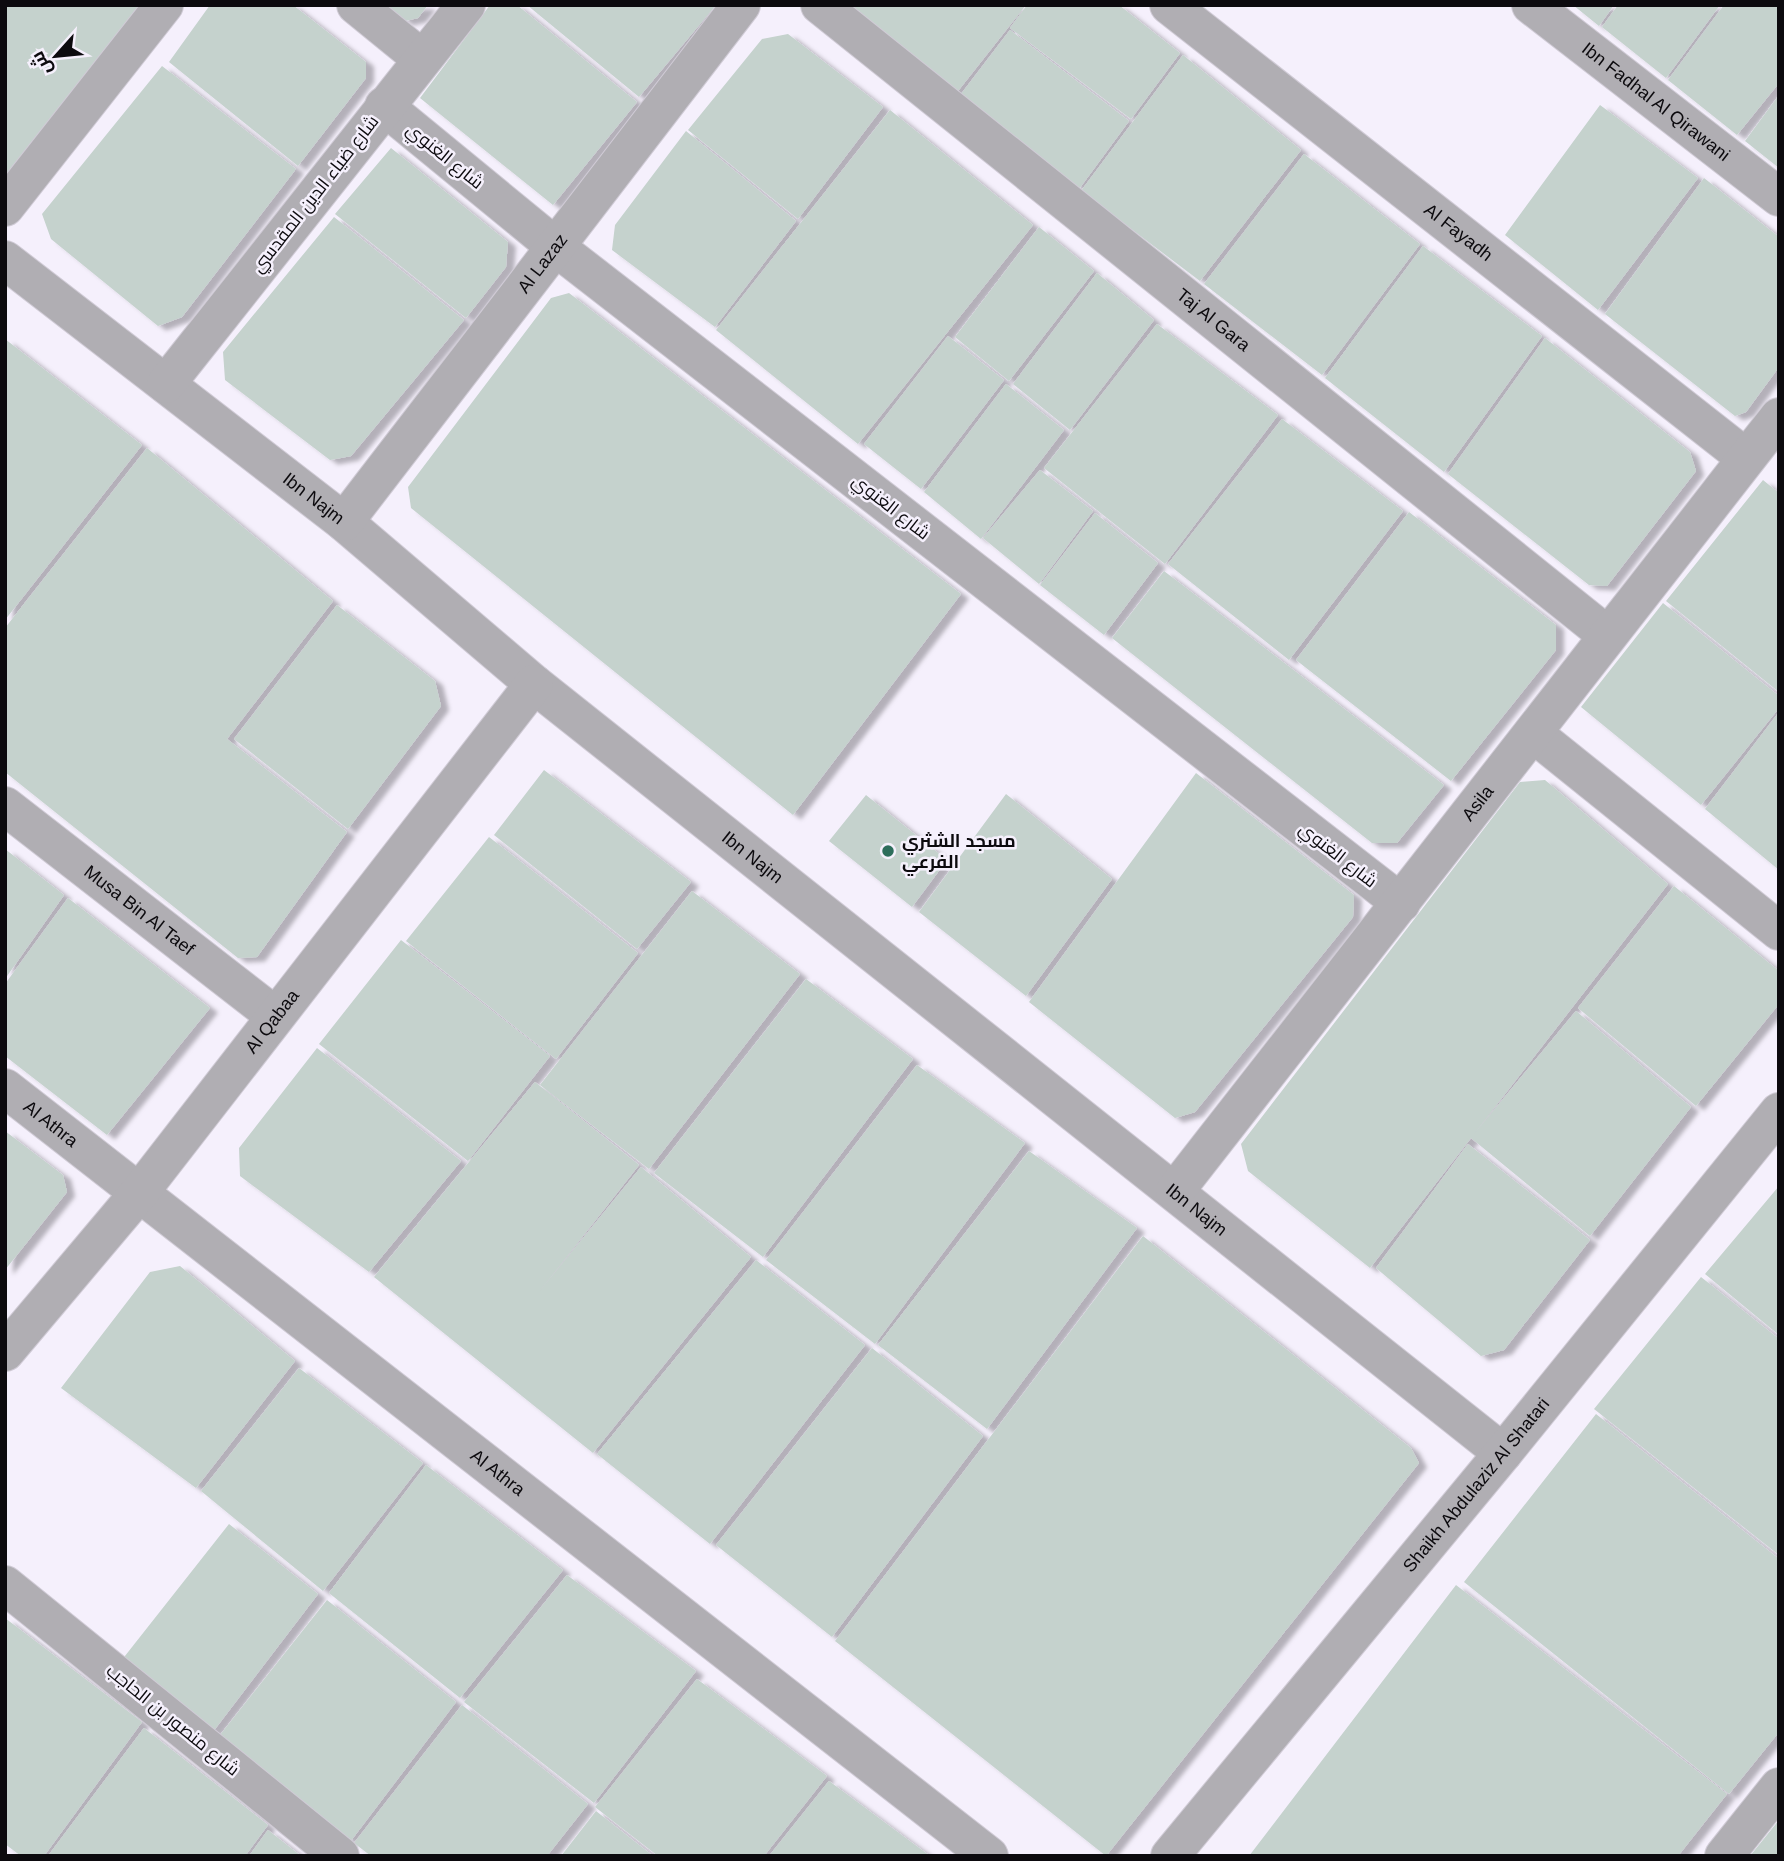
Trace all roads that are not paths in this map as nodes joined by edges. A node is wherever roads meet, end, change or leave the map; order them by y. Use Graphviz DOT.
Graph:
graph roads {
  1 [pos="164,5"];
  2 [pos="356,5"];
  3 [pos="466,5"];
  4 [pos="741,5"];
  5 [pos="820,5"];
  6 [pos="1169,5"];
  7 [pos="1531,5"];
  8 [pos="421,58"];
  9 [pos="384,106"];
  10 [pos="1779,197"];
  11 [pos="5,207"];
  12 [pos="557,248"];
  13 [pos="5,260"];
  14 [pos="166,384"];
  15 [pos="1779,417"];
  16 [pos="1746,458"];
  17 [pos="344,522"];
  18 [pos="1607,635"];
  19 [pos="534,684"];
  20 [pos="1534,734"];
  21 [pos="5,806"];
  22 [pos="1401,903"];
  23 [pos="1779,931"];
  24 [pos="274,1015"];
  25 [pos="5,1088"];
  26 [pos="1779,1112"];
  27 [pos="1175,1191"];
  28 [pos="139,1193"];
  29 [pos="5,1352"];
  30 [pos="1503,1453"];
  31 [pos="5,1585"];
  32 [pos="1779,1787"];
  33 [pos="340,1856"];
  34 [pos="989,1856"];
  35 [pos="1170,1856"];
  36 [pos="1724,1856"];
  1 -- 11 [label="street"];
  2 -- 8 [label="street"];
  3 -- 8 [label="street, شارع ضياء الدين المقدسي"];
  4 -- 12 [label="street, Al Lazaz"];
  5 -- 18 [label="street, Taj Al Gara"];
  6 -- 16 [label="street, Al Fayadh"];
  7 -- 10 [label="street, Ibn Fadhal Al Qirawani"];
  8 -- 9 [label="street, شارع ضياء الدين المقدسي"];
  9 -- 12 [label="street, شارع الغنوي"];
  9 -- 14 [label="street, شارع ضياء الدين المقدسي"];
  12 -- 17 [label="street, Al Lazaz"];
  12 -- 22 [label="street, شارع الغنوي"];
  13 -- 14 [label="street, Ibn Najm"];
  14 -- 17 [label="street, Ibn Najm"];
  15 -- 16 [label="street, Asila"];
  16 -- 18 [label="street, Asila"];
  17 -- 19 [label="street, Ibn Najm"];
  18 -- 20 [label="street, Asila"];
  19 -- 24 [label="street, Al Qabaa"];
  19 -- 27 [label="street, Ibn Najm"];
  20 -- 22 [label="street, Asila"];
  20 -- 23 [label="street"];
  21 -- 24 [label="street, Musa Bin Al Taef"];
  22 -- 27 [label="street, Asila"];
  24 -- 28 [label="street, Al Qabaa"];
  25 -- 28 [label="street, Al Athra"];
  26 -- 30 [label="street, Shaikh Abdulaziz Al Shatari"];
  27 -- 30 [label="street, Ibn Najm"];
  28 -- 29 [label="street, Al Qabaa"];
  28 -- 34 [label="street, Al Athra"];
  30 -- 35 [label="street, Shaikh Abdulaziz Al Shatari"];
  31 -- 33 [label="street, شارع منصور بن الحاجب"];
  32 -- 36 [label="street"];
}
